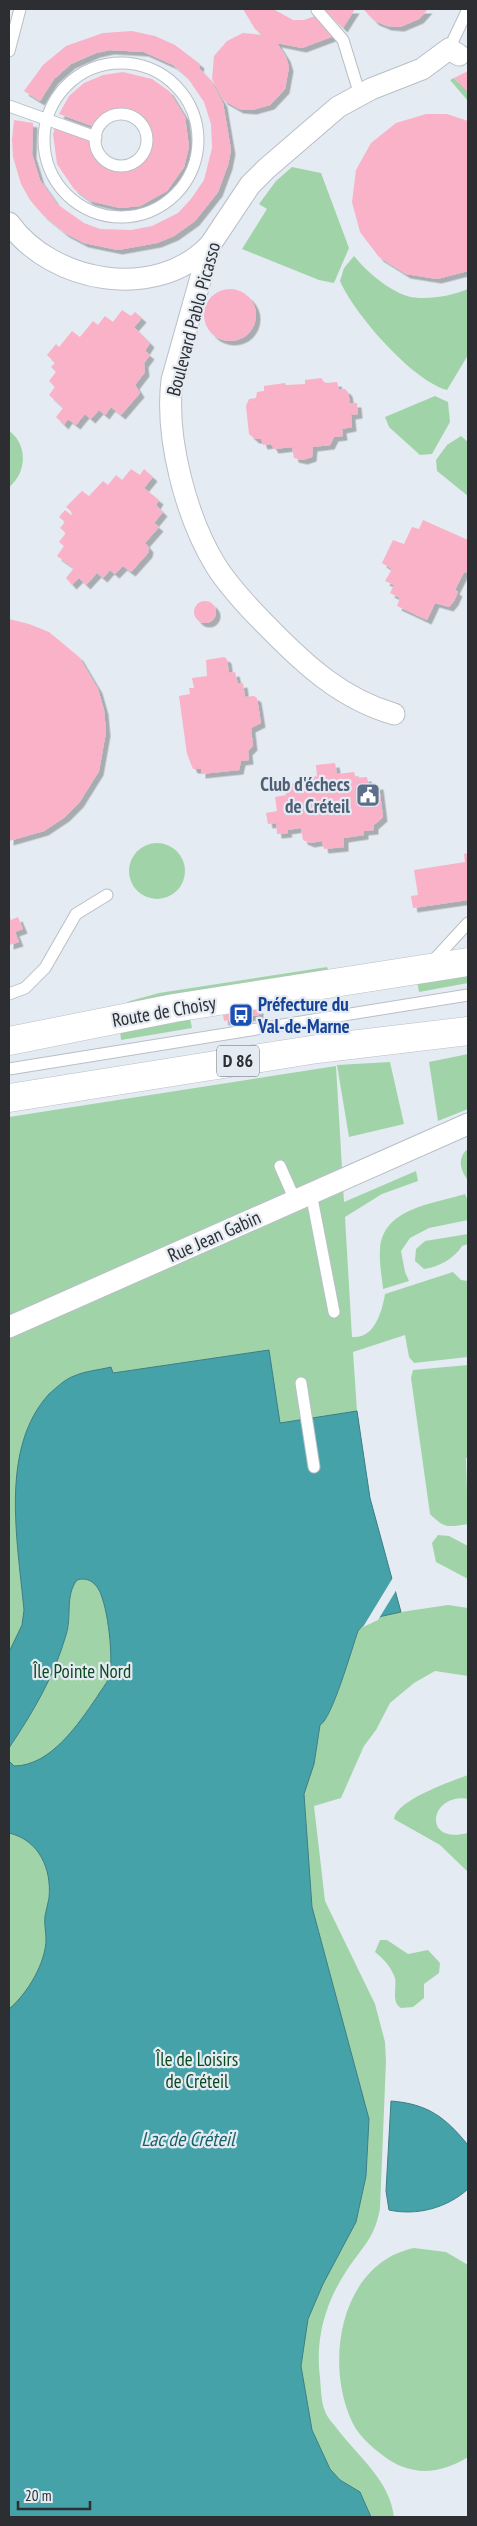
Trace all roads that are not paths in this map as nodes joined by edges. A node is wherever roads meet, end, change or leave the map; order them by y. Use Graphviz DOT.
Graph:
graph roads {
  1 [pos="20,9"];
  2 [pos="468,9"];
  3 [pos="317,10"];
  4 [pos="9,51"];
  5 [pos="454,52"];
  6 [pos="360,95"];
  7 [pos="9,106"];
  8 [pos="47,118"];
  9 [pos="96,136"];
  10 [pos="9,223"];
  11 [pos="210,245"];
  12 [pos="394,714"];
  13 [pos="107,895"];
  14 [pos="468,923"];
  15 [pos="468,962"];
  16 [pos="426,969"];
  17 [pos="9,994"];
  18 [pos="468,995"];
  19 [pos="468,1031"];
  20 [pos="9,1041"];
  21 [pos="9,1069"];
  22 [pos="9,1098"];
  23 [pos="468,1124"];
  24 [pos="280,1166"];
  25 [pos="303,1197"];
  26 [pos="334,1312"];
  27 [pos="9,1327"];
  28 [pos="301,1383"];
  29 [pos="314,1468"];
  1 -- 4 [label="lane"];
  2 -- 5 [label="lane"];
  3 -- 6 [label="lane"];
  5 -- 6 [label="street, Boulevard Pablo Picasso"];
  6 -- 11 [label="street, Boulevard Pablo Picasso"];
  7 -- 8 [label="lane"];
  8 -- 8 [label="lane"];
  8 -- 9 [label="lane"];
  9 -- 9 [label="lane"];
  10 -- 11 [label="street"];
  11 -- 12 [label="street, Boulevard Pablo Picasso"];
  13 -- 17 [label="lane"];
  14 -- 16 [label="lane"];
  15 -- 16 [label="main road, Route de Choisy"];
  16 -- 20 [label="main road, Route de Choisy"];
  18 -- 21 [label="lane, Route de Choisy"];
  19 -- 22 [label="main road, D 86"];
  23 -- 25 [label="street, Rue Jean Gabin"];
  24 -- 25 [label="lane"];
  25 -- 26 [label="lane"];
  25 -- 27 [label="street, Rue Jean Gabin"];
  28 -- 29 [label="lane"];
}
